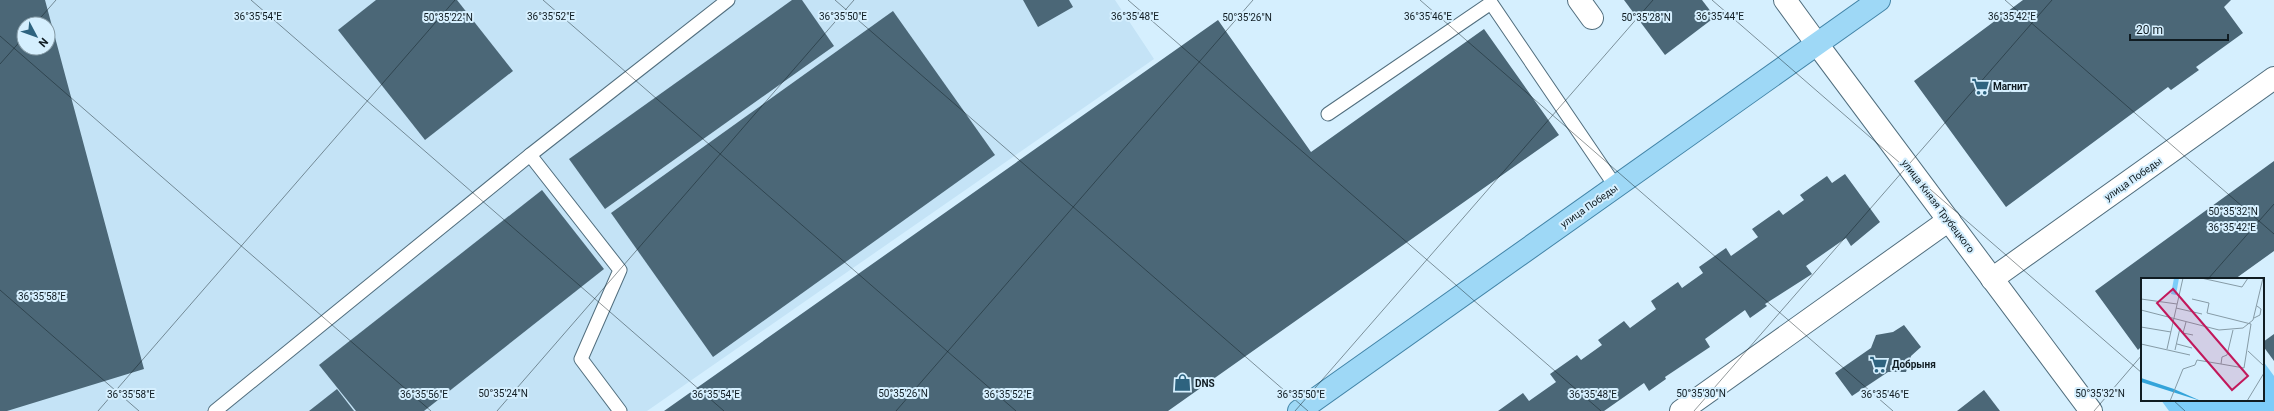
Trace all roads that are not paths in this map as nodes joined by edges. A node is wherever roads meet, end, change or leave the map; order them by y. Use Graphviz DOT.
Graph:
graph roads {
  1 [pos="728,0"];
  2 [pos="1579,0"];
  3 [pos="1785,0"];
  4 [pos="1879,0"];
  5 [pos="1592,18"];
  6 [pos="1817,44"];
  7 [pos="2274,78"];
  8 [pos="1328,114"];
  9 [pos="530,155"];
  10 [pos="1616,187"];
  11 [pos="1949,220"];
  12 [pos="1992,279"];
  13 [pos="215,411"];
  14 [pos="620,411"];
  15 [pos="1299,411"];
  16 [pos="1681,411"];
  17 [pos="2091,411"];
  1 -- 9 [label="lane"];
  2 -- 5 [label="street"];
  3 -- 6 [label="street, улица Князя Трубецкого"];
  4 -- 6 [label="main road, улица Победы"];
  6 -- 10 [label="main road, улица Победы"];
  6 -- 11 [label="street, улица Князя Трубецкого"];
  7 -- 12 [label="street, улица Победы"];
  8 -- 10 [label="lane"];
  9 -- 13 [label="lane"];
  9 -- 14 [label="lane"];
  10 -- 15 [label="main road, улица Победы"];
  11 -- 12 [label="street, улица Князя Трубецкого"];
  11 -- 16 [label="street"];
  12 -- 17 [label="street, улица Князя Трубецкого"];
}
